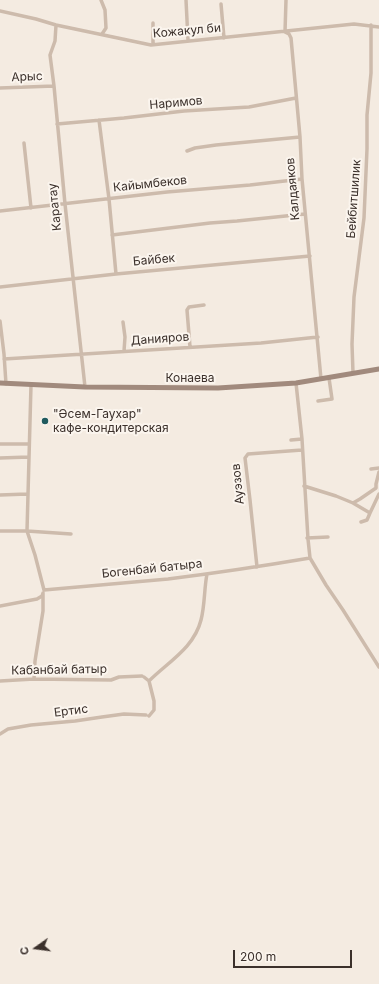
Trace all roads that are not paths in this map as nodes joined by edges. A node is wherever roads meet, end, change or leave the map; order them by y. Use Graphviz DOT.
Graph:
graph roads {
  1 [pos="101,0"];
  2 [pos="186,0"];
  3 [pos="286,0"];
  4 [pos="221,4"];
  5 [pos="0,12"];
  6 [pos="154,24"];
  7 [pos="56,25"];
  8 [pos="371,25"];
  9 [pos="379,26"];
  10 [pos="285,32"];
  11 [pos="102,34"];
  12 [pos="224,38"];
  13 [pos="188,40"];
  14 [pos="153,44"];
  15 [pos="54,86"];
  16 [pos="0,88"];
  17 [pos="296,98"];
  18 [pos="99,120"];
  19 [pos="57,124"];
  20 [pos="300,137"];
  21 [pos="24,144"];
  22 [pos="187,151"];
  23 [pos="302,179"];
  24 [pos="109,199"];
  25 [pos="65,204"];
  26 [pos="31,208"];
  27 [pos="0,211"];
  28 [pos="305,214"];
  29 [pos="112,235"];
  30 [pos="310,256"];
  31 [pos="116,274"];
  32 [pos="73,279"];
  33 [pos="0,287"];
  34 [pos="204,305"];
  35 [pos="0,321"];
  36 [pos="123,322"];
  37 [pos="318,337"];
  38 [pos="190,347"];
  39 [pos="124,351"];
  40 [pos="81,354"];
  41 [pos="3,356"];
  42 [pos="379,368"];
  43 [pos="353,373"];
  44 [pos="329,378"];
  45 [pos="321,379"];
  46 [pos="3,383"];
  47 [pos="296,383"];
  48 [pos="31,385"];
  49 [pos="85,387"];
  50 [pos="318,401"];
  51 [pos="302,439"];
  52 [pos="291,440"];
  53 [pos="0,444"];
  54 [pos="29,444"];
  55 [pos="302,450"];
  56 [pos="29,457"];
  57 [pos="0,458"];
  58 [pos="371,468"];
  59 [pos="379,468"];
  60 [pos="379,472"];
  61 [pos="304,486"];
  62 [pos="378,487"];
  63 [pos="27,494"];
  64 [pos="379,494"];
  65 [pos="0,495"];
  66 [pos="353,503"];
  67 [pos="370,513"];
  68 [pos="361,522"];
  69 [pos="27,531"];
  70 [pos="0,532"];
  71 [pos="71,534"];
  72 [pos="328,537"];
  73 [pos="308,538"];
  74 [pos="310,558"];
  75 [pos="257,567"];
  76 [pos="207,574"];
  77 [pos="44,592"];
  78 [pos="0,606"];
  79 [pos="379,667"];
  80 [pos="34,679"];
  81 [pos="0,681"];
  82 [pos="149,681"];
  83 [pos="0,734"];
  1 -- 11 [label="street"];
  2 -- 13 [label="street"];
  3 -- 10 [label="street, Калдаяков"];
  4 -- 12 [label="street"];
  5 -- 7 [label="street, Кожакул би"];
  6 -- 14 [label="street"];
  7 -- 11 [label="street, Кожакул би"];
  7 -- 15 [label="street, Каратау"];
  8 -- 9 [label="street, Кожакул би"];
  8 -- 10 [label="street, Кожакул би"];
  8 -- 43 [label="street, Бейбитшилик"];
  10 -- 12 [label="street, Кожакул би"];
  10 -- 17 [label="street, Калдаяков"];
  11 -- 14 [label="street, Кожакул би"];
  12 -- 13 [label="street, Кожакул би"];
  13 -- 14 [label="street, Кожакул би"];
  15 -- 16 [label="street, Арыс"];
  15 -- 19 [label="street, Каратау"];
  17 -- 18 [label="street, Наримов"];
  17 -- 20 [label="street, Калдаяков"];
  18 -- 19 [label="street, Наримов"];
  18 -- 24 [label="street"];
  19 -- 25 [label="street, Каратау"];
  20 -- 22 [label="street"];
  20 -- 23 [label="street, Калдаяков"];
  21 -- 26 [label="street"];
  23 -- 24 [label="street, Кайымбеков"];
  23 -- 28 [label="street, Калдаяков"];
  24 -- 25 [label="street, Кайымбеков"];
  24 -- 29 [label="street"];
  25 -- 26 [label="street, Кайымбеков"];
  25 -- 32 [label="street, Каратау"];
  26 -- 27 [label="street, Кайымбеков"];
  28 -- 29 [label="street"];
  28 -- 30 [label="street, Калдаяков"];
  29 -- 31 [label="street"];
  30 -- 31 [label="street, Байбек"];
  30 -- 37 [label="street, Калдаяков"];
  31 -- 32 [label="street, Байбек"];
  32 -- 33 [label="street, Байбек"];
  32 -- 40 [label="street, Каратау"];
  34 -- 38 [label="street"];
  35 -- 41 [label="street"];
  36 -- 39 [label="street"];
  37 -- 38 [label="street, Данияров"];
  37 -- 45 [label="street, Калдаяков"];
  38 -- 39 [label="street, Данияров"];
  39 -- 40 [label="street, Данияров"];
  40 -- 41 [label="street, Данияров"];
  40 -- 49 [label="street, Каратау"];
  41 -- 46 [label="street"];
  42 -- 43 [label="main road, Конаева"];
  43 -- 44 [label="main road, Конаева"];
  44 -- 45 [label="main road, Конаева"];
  44 -- 50 [label="street"];
  45 -- 47 [label="main road, Конаева"];
  46 -- 48 [label="main road, Конаева"];
  47 -- 49 [label="main road, Конаева"];
  47 -- 51 [label="street"];
  48 -- 49 [label="main road, Конаева"];
  48 -- 54 [label="street"];
  51 -- 52 [label="street"];
  51 -- 55 [label="street"];
  53 -- 54 [label="street"];
  54 -- 56 [label="street"];
  55 -- 61 [label="street"];
  55 -- 75 [label="street, Ауэзов"];
  56 -- 57 [label="street"];
  56 -- 63 [label="street"];
  58 -- 59 [label="street"];
  60 -- 62 [label="street"];
  61 -- 66 [label="street"];
  61 -- 73 [label="street"];
  62 -- 64 [label="street"];
  62 -- 66 [label="street"];
  63 -- 65 [label="street"];
  63 -- 69 [label="street"];
  64 -- 67 [label="street"];
  66 -- 67 [label="street"];
  67 -- 68 [label="street"];
  69 -- 70 [label="street"];
  69 -- 71 [label="street"];
  69 -- 77 [label="street"];
  72 -- 73 [label="street"];
  73 -- 74 [label="street"];
  74 -- 75 [label="street, Богенбай батыра"];
  74 -- 79 [label="street"];
  75 -- 76 [label="street, Богенбай батыра"];
  76 -- 77 [label="street, Богенбай батыра"];
  76 -- 82 [label="street"];
  77 -- 78 [label="street, Богенбай батыра"];
  77 -- 80 [label="street"];
  80 -- 81 [label="street, Кабанбай батыр"];
  80 -- 82 [label="street, Кабанбай батыр"];
  82 -- 83 [label="street, Ертис"];
}
